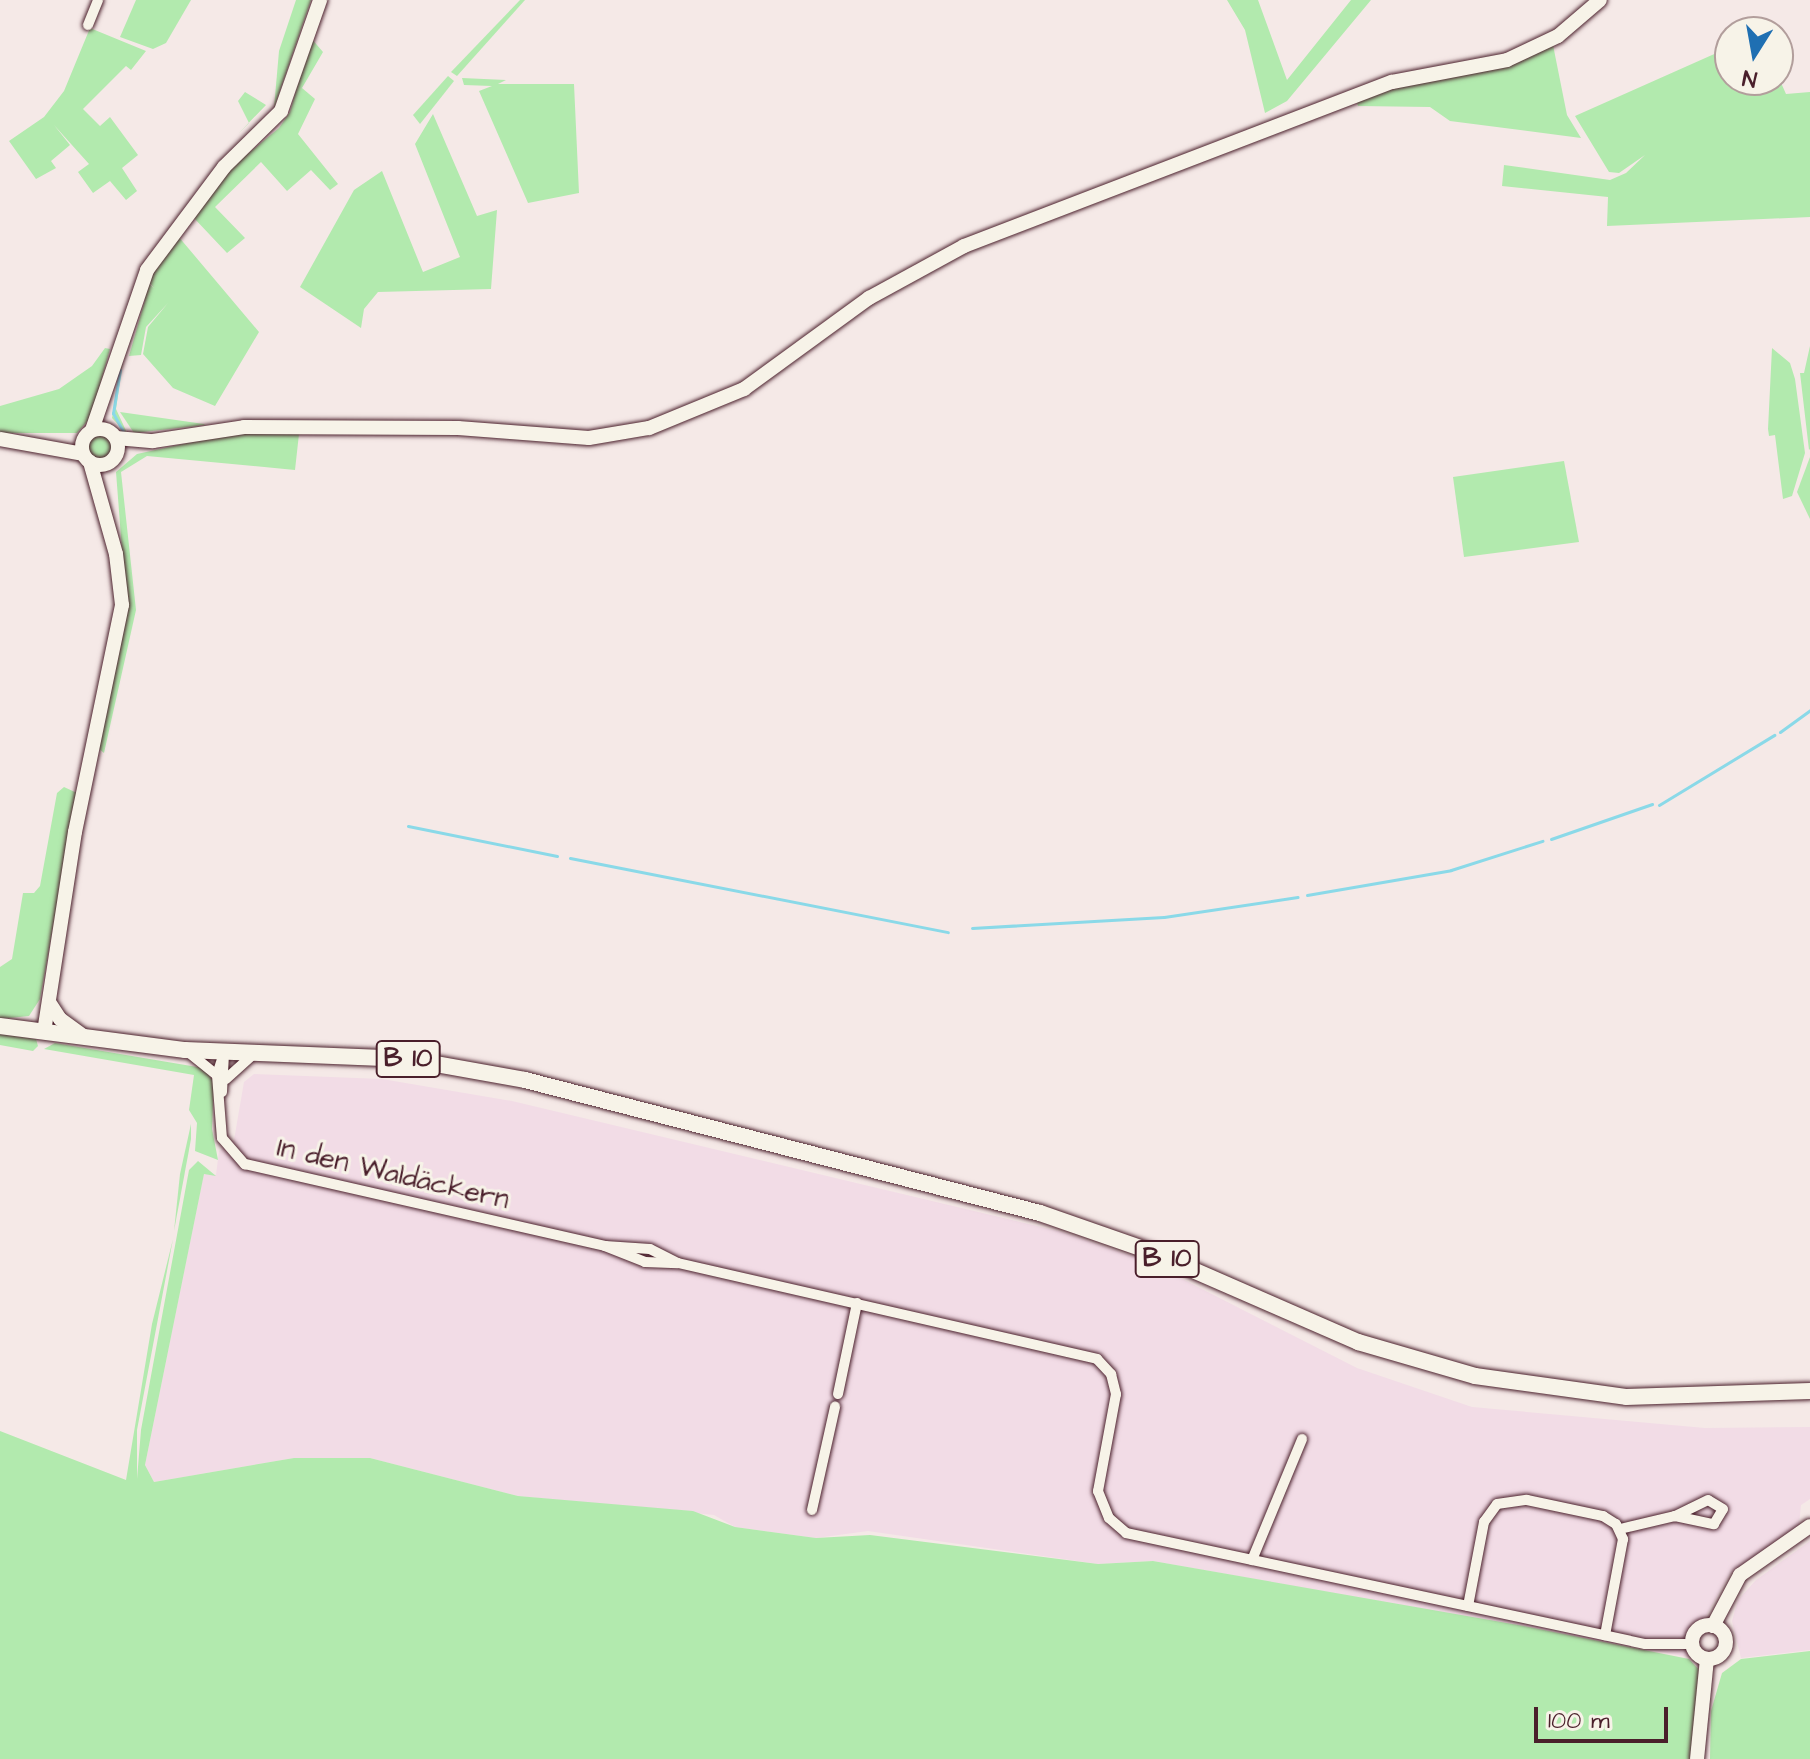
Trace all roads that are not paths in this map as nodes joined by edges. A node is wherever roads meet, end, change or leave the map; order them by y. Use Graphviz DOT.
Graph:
graph roads {
  1 [pos="98,0"];
  2 [pos="320,0"];
  3 [pos="1600,0"];
  4 [pos="88,25"];
  5 [pos="105,400"];
  6 [pos="112,434"];
  7 [pos="0,439"];
  8 [pos="153,441"];
  9 [pos="87,446"];
  10 [pos="111,459"];
  11 [pos="107,513"];
  12 [pos="49,1002"];
  13 [pos="0,1026"];
  14 [pos="18,1029"];
  15 [pos="44,1032"];
  16 [pos="87,1038"];
  17 [pos="185,1050"];
  18 [pos="224,1053"];
  19 [pos="254,1054"];
  20 [pos="221,1078"];
  21 [pos="857,1303"];
  22 [pos="1810,1391"];
  23 [pos="838,1394"];
  24 [pos="835,1407"];
  25 [pos="1302,1439"];
  26 [pos="812,1510"];
  27 [pos="1675,1516"];
  28 [pos="1810,1526"];
  29 [pos="1620,1529"];
  30 [pos="1252,1560"];
  31 [pos="1468,1606"];
  32 [pos="1713,1626"];
  33 [pos="1605,1635"];
  34 [pos="1692,1644"];
  35 [pos="1707,1659"];
  36 [pos="1697,1759"];
  1 -- 4 [label="street"];
  2 -- 5 [label="street"];
  3 -- 8 [label="street"];
  5 -- 6 [label="street"];
  5 -- 9 [label="street"];
  6 -- 8 [label="street"];
  6 -- 9 [label="street"];
  6 -- 10 [label="street"];
  7 -- 9 [label="street"];
  8 -- 10 [label="street"];
  9 -- 10 [label="street"];
  9 -- 11 [label="street"];
  10 -- 11 [label="street"];
  11 -- 12 [label="street"];
  12 -- 14 [label="street"];
  12 -- 15 [label="street"];
  12 -- 16 [label="street"];
  13 -- 14 [label="main road, B 10"];
  14 -- 15 [label="main road, B 10"];
  15 -- 16 [label="main road, B 10"];
  16 -- 17 [label="main road, B 10"];
  17 -- 18 [label="main road, B 10"];
  17 -- 20 [label="street"];
  18 -- 19 [label="main road, B 10"];
  18 -- 20 [label="street, In den Waldäckern"];
  19 -- 20 [label="street"];
  19 -- 22 [label="main road, B 10"];
  20 -- 21 [label="street, In den Waldäckern"];
  21 -- 23 [label="street"];
  21 -- 30 [label="street, In den Waldäckern"];
  24 -- 26 [label="street"];
  25 -- 30 [label="street"];
  27 -- 29 [label="street"];
  28 -- 32 [label="street"];
  29 -- 31 [label="street"];
  29 -- 33 [label="street"];
  30 -- 31 [label="street, In den Waldäckern"];
  31 -- 33 [label="street, In den Waldäckern"];
  32 -- 34 [label="street"];
  32 -- 35 [label="street"];
  33 -- 34 [label="street, In den Waldäckern"];
  34 -- 35 [label="street"];
  35 -- 36 [label="street"];
}
